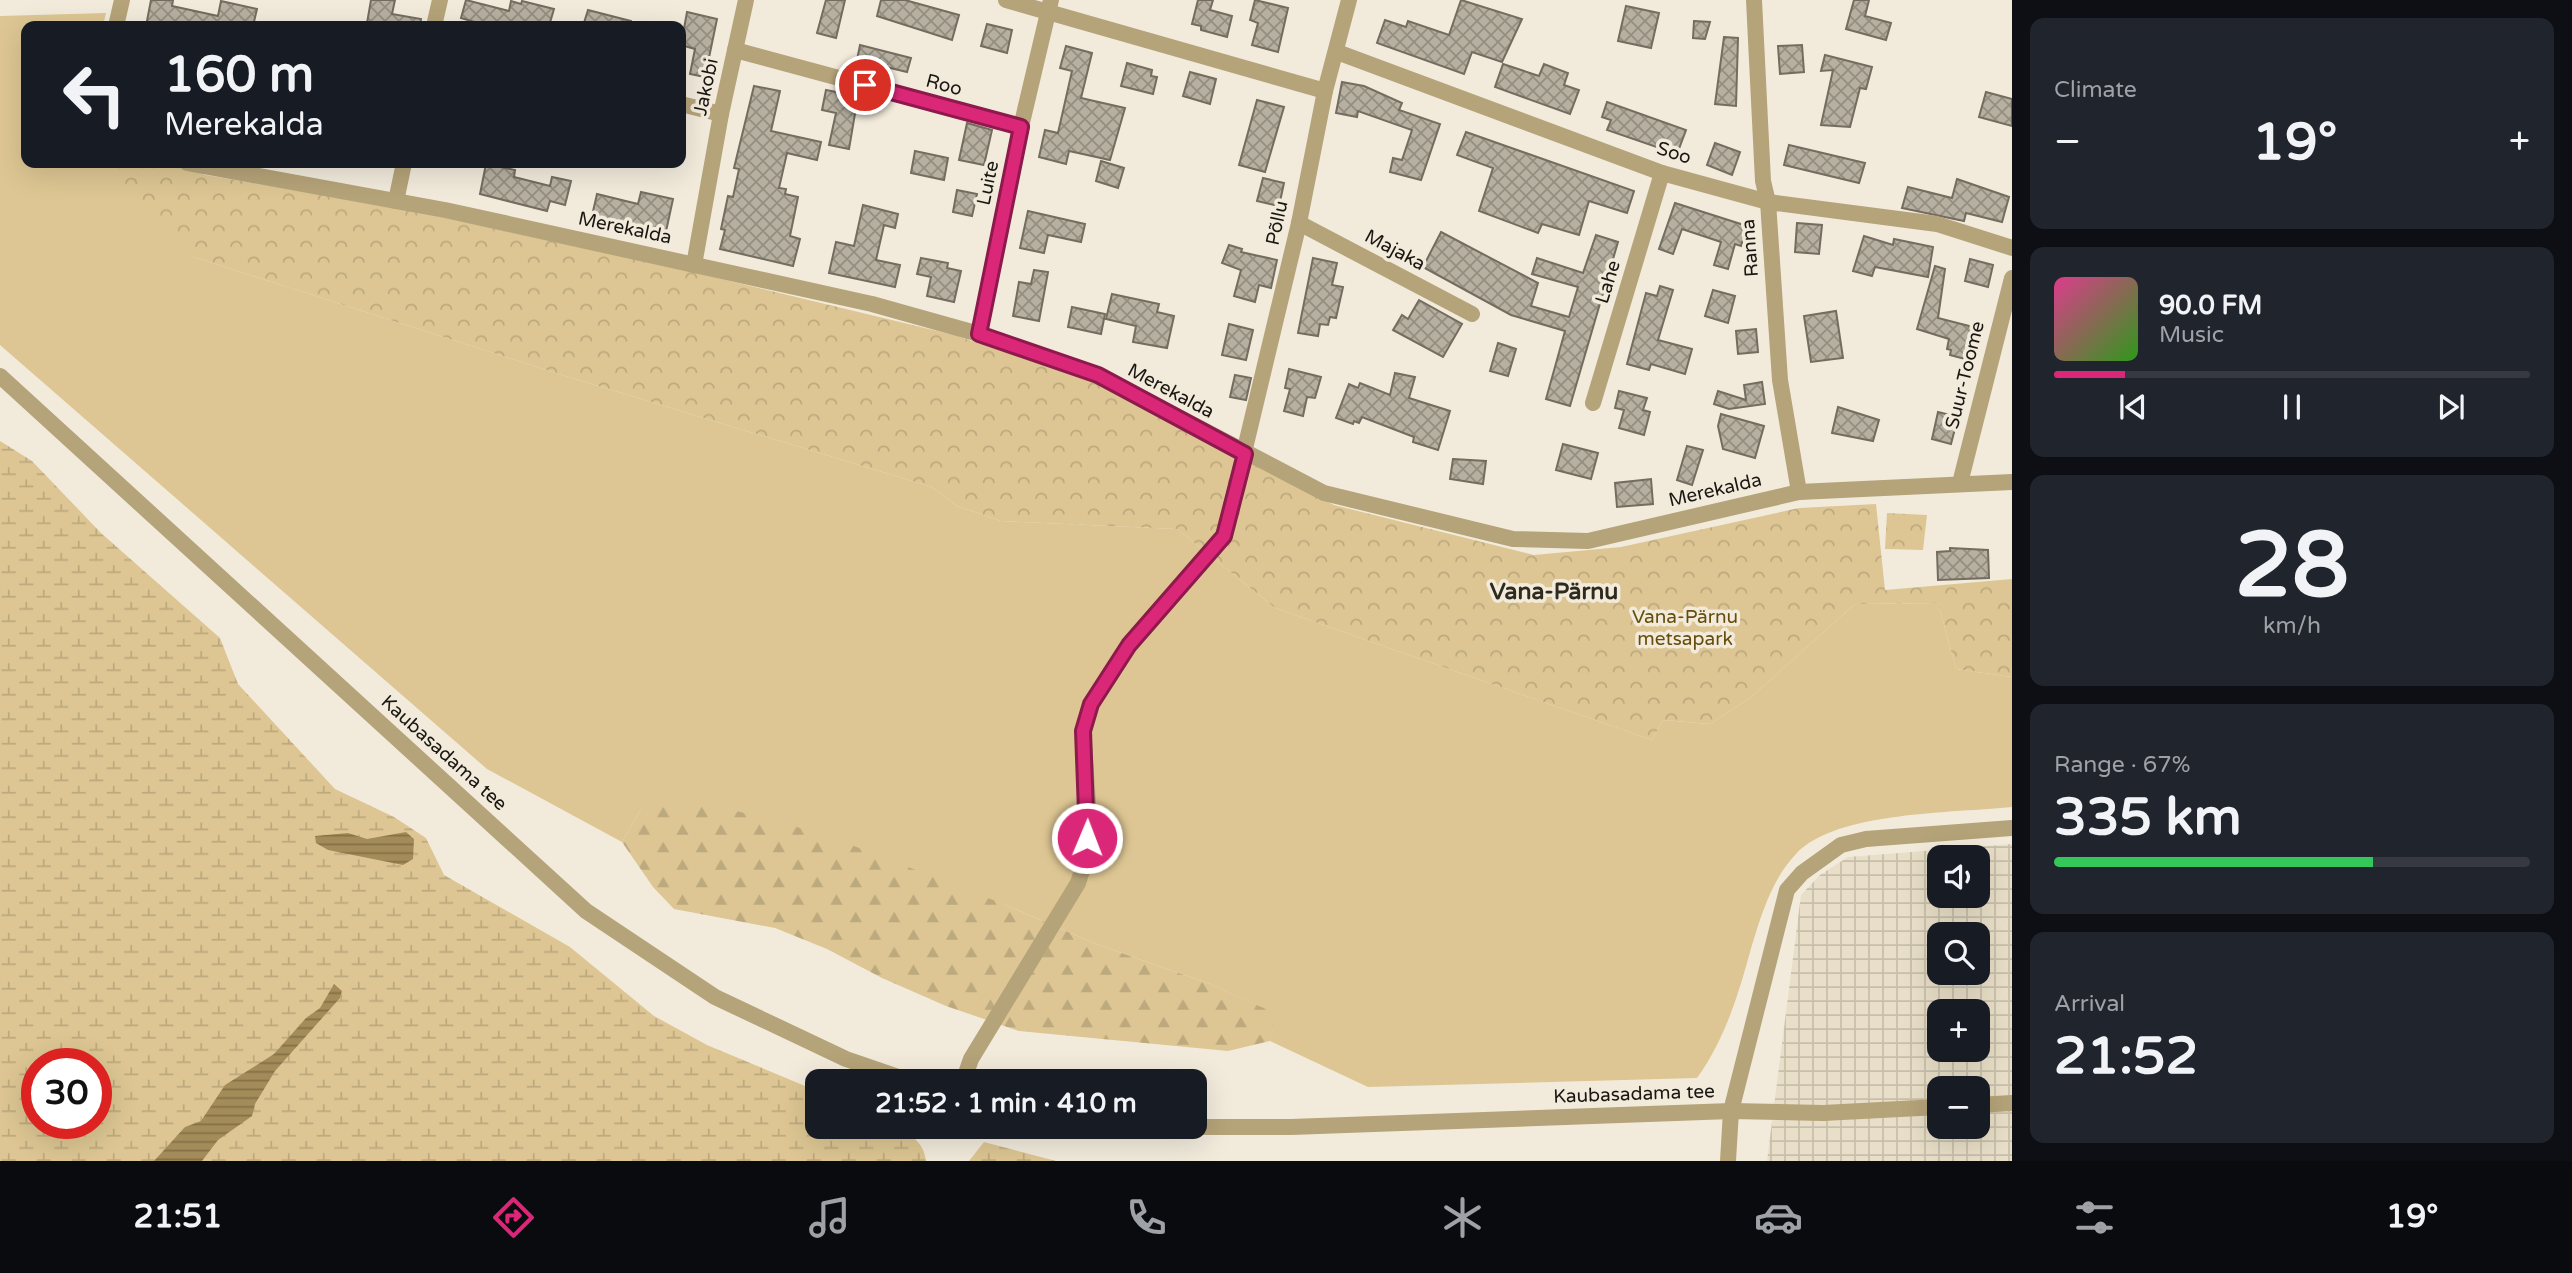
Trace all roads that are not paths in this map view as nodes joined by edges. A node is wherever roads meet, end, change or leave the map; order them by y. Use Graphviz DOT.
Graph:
graph roads {
  1 [pos="122,0"];
  2 [pos="440,0"];
  3 [pos="746,0"];
  4 [pos="1006,0"];
  5 [pos="1349,0"];
  6 [pos="1754,0"];
  7 [pos="1050,6"];
  8 [pos="117,21"];
  9 [pos="435,21"];
  10 [pos="735,50"];
  11 [pos="1337,52"];
  12 [pos="1325,91"];
  13 [pos="686,105"];
  14 [pos="721,114"];
  15 [pos="1021,127"];
  16 [pos="214,168"];
  17 [pos="403,168"];
  18 [pos="1662,173"];
  19 [pos="396,201"];
  20 [pos="1768,202"];
  21 [pos="1299,223"];
  22 [pos="2012,248"];
  23 [pos="694,265"];
  24 [pos="2012,278"];
  25 [pos="1472,314"];
  26 [pos="979,334"];
  27 [pos="0,376"];
  28 [pos="1593,403"];
  29 [pos="1245,454"];
  30 [pos="2012,482"];
  31 [pos="1960,483"];
  32 [pos="1799,492"];
  33 [pos="2012,828"];
  34 [pos="876,1069"];
  35 [pos="968,1069"];
  36 [pos="2012,1103"];
  37 [pos="1990,1104"];
  38 [pos="1927,1108"];
  39 [pos="1731,1111"];
  40 [pos="1207,1127"];
  41 [pos="1728,1161"];
  1 -- 8 [label="street"];
  2 -- 9 [label="street"];
  3 -- 10 [label="street, Jakobi"];
  4 -- 7 [label="street"];
  5 -- 11 [label="street, Põllu"];
  6 -- 20 [label="street, Ranna"];
  7 -- 12 [label="street"];
  7 -- 15 [label="street, Luite"];
  10 -- 14 [label="street, Jakobi"];
  10 -- 15 [label="street, Roo"];
  11 -- 12 [label="street, Põllu"];
  11 -- 18 [label="street, Soo"];
  12 -- 21 [label="street, Põllu"];
  13 -- 14 [label="street"];
  14 -- 23 [label="street, Jakobi"];
  15 -- 26 [label="street, Luite"];
  16 -- 19 [label="street, Merekalda"];
  17 -- 19 [label="street"];
  18 -- 20 [label="street, Soo"];
  18 -- 28 [label="street, Lahe"];
  19 -- 23 [label="street, Merekalda"];
  20 -- 22 [label="street, Soo"];
  20 -- 32 [label="street, Ranna"];
  21 -- 25 [label="street, Majaka"];
  21 -- 29 [label="street, Põllu"];
  23 -- 26 [label="street, Merekalda"];
  24 -- 31 [label="street, Suur-Toome"];
  26 -- 29 [label="street, Merekalda"];
  27 -- 34 [label="street, Kaubasadama tee"];
  29 -- 32 [label="street, Merekalda"];
  29 -- 35 [label="street, Põllu"];
  30 -- 31 [label="street, Merekalda"];
  31 -- 32 [label="street, Merekalda"];
  33 -- 39 [label="street, Kaubasadama tee"];
  36 -- 37 [label="street"];
  38 -- 39 [label="street"];
  39 -- 40 [label="street, Kaubasadama tee"];
  39 -- 41 [label="street"];
}
